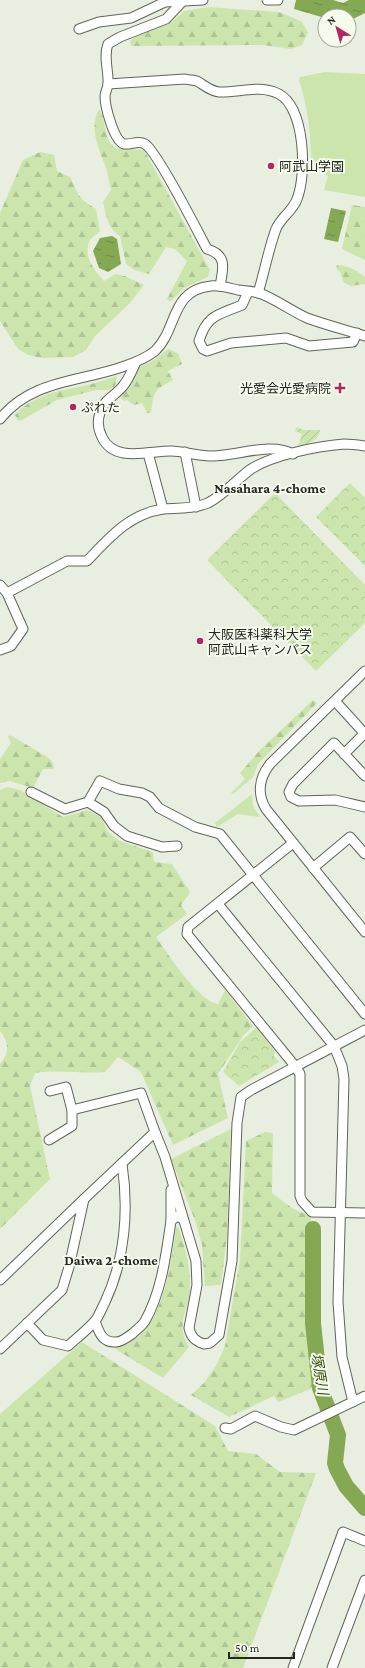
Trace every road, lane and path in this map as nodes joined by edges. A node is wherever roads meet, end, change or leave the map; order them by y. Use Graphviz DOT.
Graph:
graph roads {
  1 [pos="203,0"];
  2 [pos="267,0"];
  3 [pos="278,0"];
  4 [pos="182,2"];
  5 [pos="79,28"];
  6 [pos="108,84"];
  7 [pos="220,286"];
  8 [pos="248,292"];
  9 [pos="258,293"];
  10 [pos="361,335"];
  11 [pos="136,362"];
  12 [pos="10,406"];
  13 [pos="0,408"];
  14 [pos="0,419"];
  15 [pos="365,446"];
  16 [pos="185,452"];
  17 [pos="148,453"];
  18 [pos="293,454"];
  19 [pos="196,507"];
  20 [pos="163,510"];
  21 [pos="0,585"];
  22 [pos="7,593"];
  23 [pos="0,650"];
  24 [pos="365,671"];
  25 [pos="335,700"];
  26 [pos="365,733"];
  27 [pos="344,754"];
  28 [pos="365,776"];
  29 [pos="31,792"];
  30 [pos="88,802"];
  31 [pos="365,806"];
  32 [pos="293,843"];
  33 [pos="177,846"];
  34 [pos="365,854"];
  35 [pos="313,868"];
  36 [pos="254,875"];
  37 [pos="218,904"];
  38 [pos="365,932"];
  39 [pos="365,1014"];
  40 [pos="365,1030"];
  41 [pos="334,1046"];
  42 [pos="295,1066"];
  43 [pos="50,1091"];
  44 [pos="72,1110"];
  45 [pos="155,1132"];
  46 [pos="49,1140"];
  47 [pos="122,1164"];
  48 [pos="170,1173"];
  49 [pos="84,1199"];
  50 [pos="341,1212"];
  51 [pos="365,1212"];
  52 [pos="183,1219"];
  53 [pos="171,1221"];
  54 [pos="0,1280"];
  55 [pos="95,1320"];
  56 [pos="27,1323"];
  57 [pos="0,1349"];
  58 [pos="365,1396"];
  59 [pos="352,1402"];
  60 [pos="225,1428"];
  61 [pos="365,1541"];
  62 [pos="365,1580"];
  63 [pos="293,1668"];
  64 [pos="332,1668"];
  1 -- 4 [label="street"];
  2 -- 3 [label="street"];
  4 -- 5 [label="street"];
  4 -- 6 [label="street"];
  6 -- 7 [label="street"];
  6 -- 9 [label="street"];
  7 -- 8 [label="street"];
  7 -- 11 [label="street"];
  8 -- 9 [label="street"];
  8 -- 10 [label="street"];
  9 -- 10 [label="street"];
  11 -- 12 [label="street"];
  11 -- 17 [label="street"];
  12 -- 13 [label="street"];
  12 -- 14 [label="street"];
  15 -- 18 [label="street"];
  16 -- 17 [label="street"];
  16 -- 18 [label="street"];
  16 -- 19 [label="street"];
  17 -- 20 [label="street"];
  18 -- 19 [label="street"];
  19 -- 20 [label="street"];
  20 -- 22 [label="street"];
  21 -- 22 [label="street"];
  22 -- 23 [label="street"];
  24 -- 25 [label="street"];
  25 -- 26 [label="street"];
  25 -- 32 [label="street"];
  26 -- 27 [label="street"];
  27 -- 28 [label="street"];
  27 -- 31 [label="street"];
  29 -- 30 [label="street"];
  30 -- 33 [label="street"];
  30 -- 36 [label="street"];
  32 -- 35 [label="street"];
  32 -- 36 [label="street"];
  34 -- 35 [label="street"];
  35 -- 38 [label="street"];
  36 -- 37 [label="street"];
  36 -- 39 [label="street"];
  37 -- 41 [label="street"];
  37 -- 42 [label="street"];
  40 -- 41 [label="street"];
  41 -- 42 [label="street"];
  41 -- 50 [label="street"];
  42 -- 50 [label="street"];
  42 -- 52 [label="street"];
  43 -- 44 [label="street"];
  44 -- 45 [label="street"];
  44 -- 46 [label="street"];
  45 -- 47 [label="street"];
  45 -- 48 [label="street"];
  47 -- 49 [label="street"];
  47 -- 55 [label="street"];
  48 -- 52 [label="street"];
  48 -- 53 [label="street"];
  49 -- 54 [label="street"];
  49 -- 56 [label="street"];
  50 -- 51 [label="street"];
  50 -- 59 [label="street"];
  52 -- 53 [label="street"];
  53 -- 55 [label="street"];
  55 -- 56 [label="street"];
  56 -- 57 [label="street"];
  58 -- 59 [label="street"];
  59 -- 60 [label="street"];
  61 -- 63 [label="street"];
  62 -- 64 [label="street"];
}
